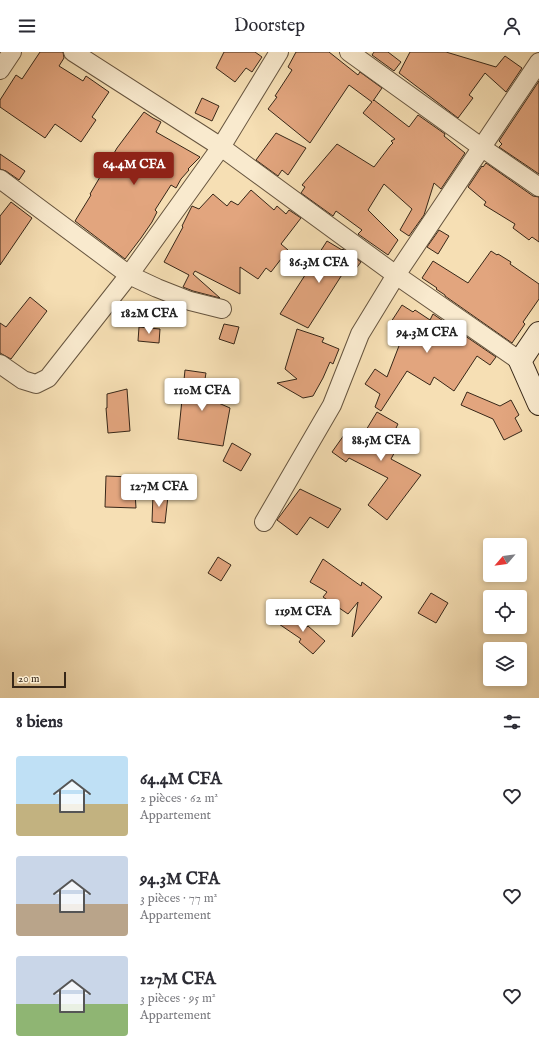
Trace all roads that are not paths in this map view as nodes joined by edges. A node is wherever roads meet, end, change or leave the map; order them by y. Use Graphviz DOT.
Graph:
graph roads {
  1 [pos="12,52"];
  2 [pos="73,52"];
  3 [pos="279,52"];
  4 [pos="349,52"];
  5 [pos="539,62"];
  6 [pos="0,70"];
  7 [pos="221,147"];
  8 [pos="482,147"];
  9 [pos="0,179"];
  10 [pos="539,187"];
  11 [pos="129,275"];
  12 [pos="396,275"];
  13 [pos="222,309"];
  14 [pos="539,333"];
  15 [pos="520,361"];
  16 [pos="0,364"];
  17 [pos="539,404"];
  18 [pos="264,522"];
  1 -- 6 [label="street"];
  2 -- 7 [label="street"];
  3 -- 7 [label="street"];
  4 -- 8 [label="street"];
  5 -- 8 [label="street"];
  7 -- 11 [label="street"];
  7 -- 12 [label="street"];
  8 -- 10 [label="street"];
  8 -- 12 [label="street"];
  9 -- 11 [label="street"];
  11 -- 13 [label="street"];
  11 -- 16 [label="street"];
  12 -- 15 [label="street"];
  12 -- 18 [label="street"];
  14 -- 15 [label="main road"];
  15 -- 17 [label="main road"];
}
